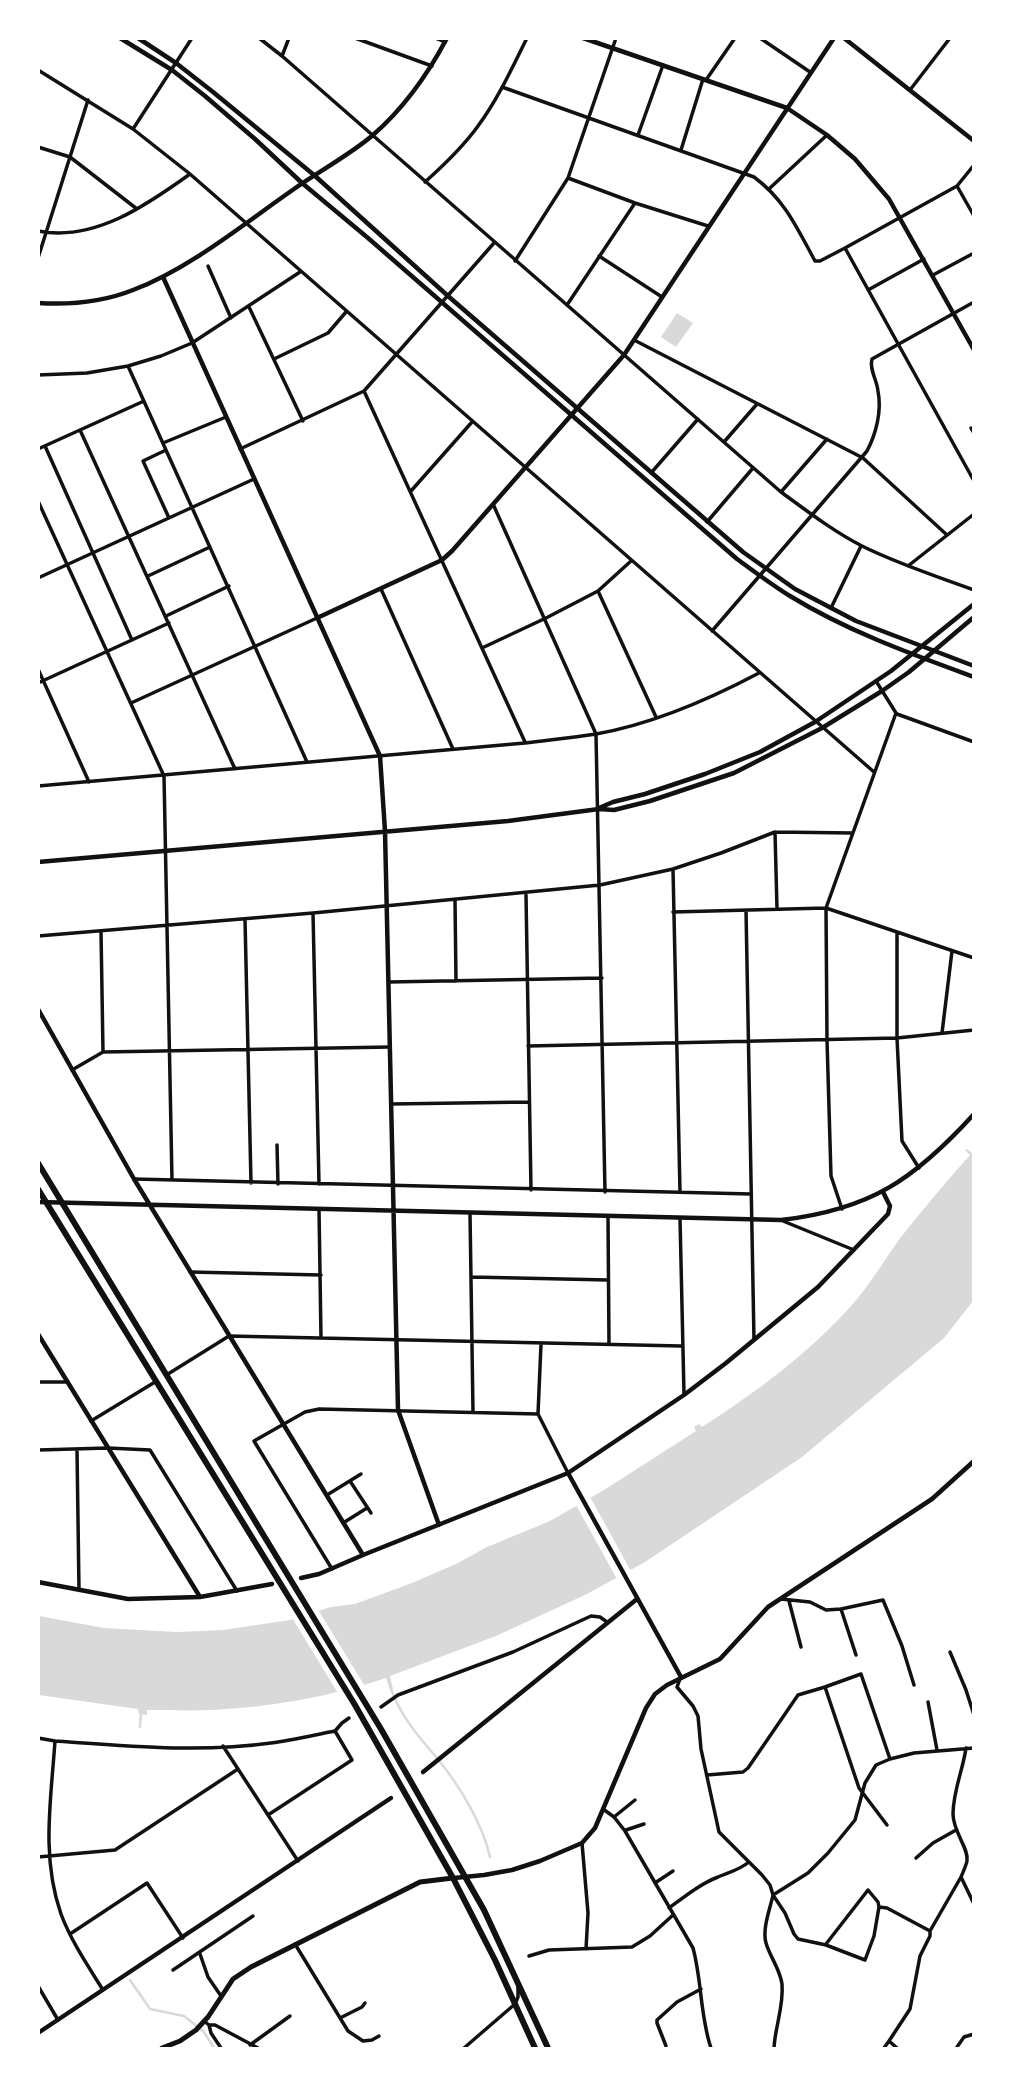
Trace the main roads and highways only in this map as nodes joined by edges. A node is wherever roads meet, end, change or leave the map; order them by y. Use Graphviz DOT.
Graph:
graph roads {
  1 [pos="38,1163"];
  2 [pos="38,1189"];
  3 [pos="42,1202"];
  4 [pos="453,1878"];
  5 [pos="162,2048"];
  6 [pos="535,2049"];
  7 [pos="548,2049"];
  1 -- 7 [label="highway"];
  2 -- 3 [label="highway"];
  3 -- 4 [label="highway"];
  4 -- 5 [label="main road"];
  4 -- 6 [label="highway"];
}
